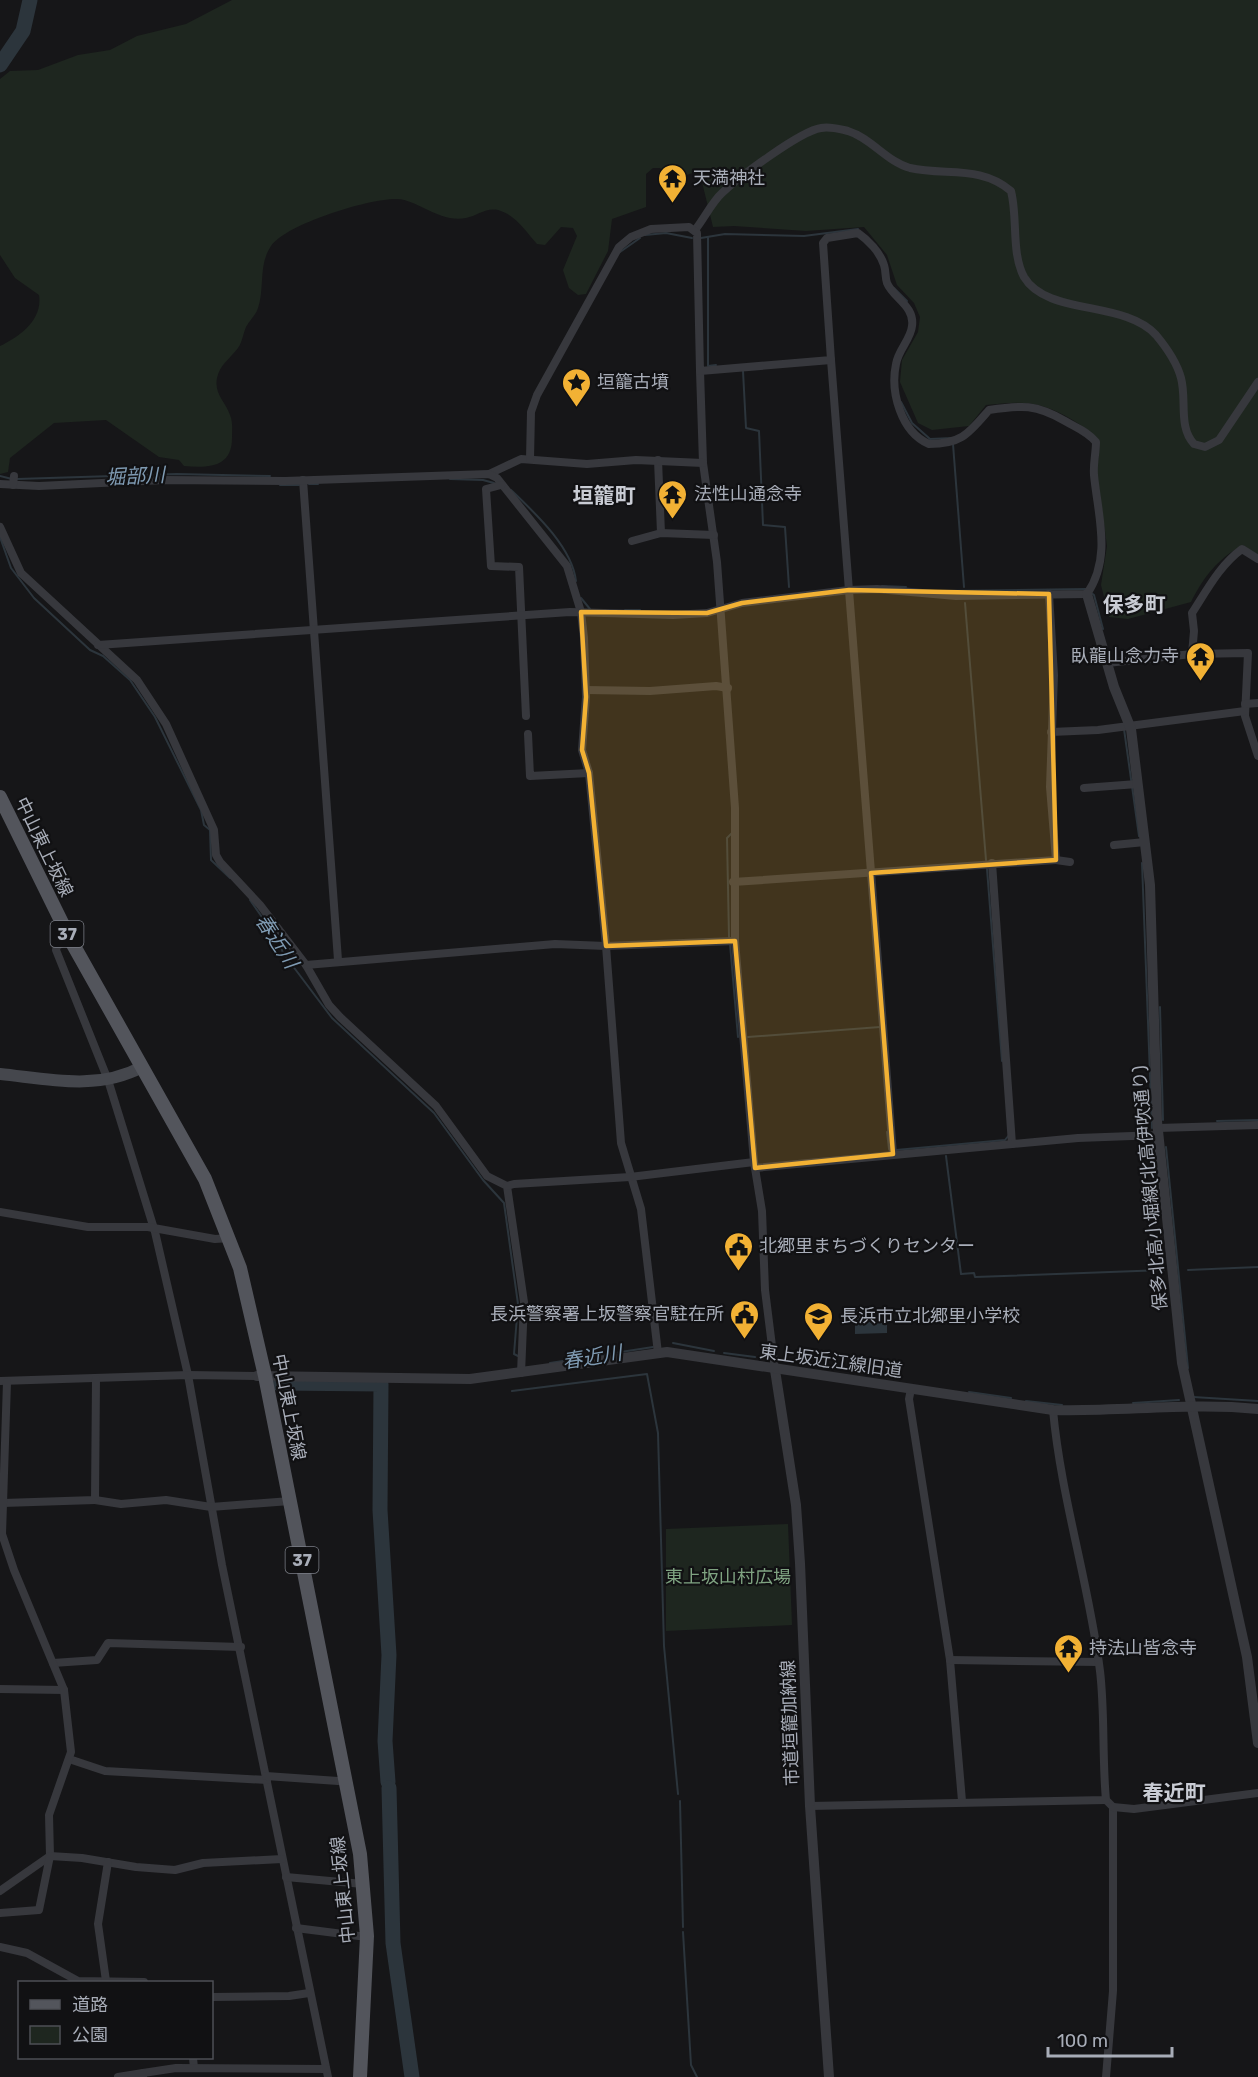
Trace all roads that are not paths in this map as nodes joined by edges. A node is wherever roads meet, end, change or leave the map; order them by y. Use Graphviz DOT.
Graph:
graph roads {
  1 [pos="695,230"];
  2 [pos="831,360"];
  3 [pos="700,371"];
  4 [pos="1258,382"];
  5 [pos="530,459"];
  6 [pos="658,460"];
  7 [pos="704,463"];
  8 [pos="489,474"];
  9 [pos="303,480"];
  10 [pos="0,484"];
  11 [pos="501,485"];
  12 [pos="0,527"];
  13 [pos="661,533"];
  14 [pos="714,535"];
  15 [pos="632,541"];
  16 [pos="1258,559"];
  17 [pos="848,587"];
  18 [pos="1089,592"];
  19 [pos="1049,594"];
  20 [pos="720,611"];
  21 [pos="581,612"];
  22 [pos="522,616"];
  23 [pos="314,630"];
  24 [pos="98,645"];
  25 [pos="1248,653"];
  26 [pos="1192,654"];
  27 [pos="1258,655"];
  28 [pos="1111,663"];
  29 [pos="725,688"];
  30 [pos="586,690"];
  31 [pos="1258,703"];
  32 [pos="1245,708"];
  33 [pos="526,716"];
  34 [pos="1130,726"];
  35 [pos="1051,732"];
  36 [pos="528,734"];
  37 [pos="1258,756"];
  38 [pos="589,772"];
  39 [pos="1133,784"];
  40 [pos="1084,788"];
  41 [pos="0,797"];
  42 [pos="0,818"];
  43 [pos="1145,842"];
  44 [pos="1114,845"];
  45 [pos="1056,860"];
  46 [pos="1070,862"];
  47 [pos="992,863"];
  48 [pos="871,873"];
  49 [pos="733,882"];
  50 [pos="66,941"];
  51 [pos="735,941"];
  52 [pos="606,946"];
  53 [pos="338,960"];
  54 [pos="306,965"];
  55 [pos="138,1069"];
  56 [pos="0,1074"];
  57 [pos="108,1080"];
  58 [pos="1258,1125"];
  59 [pos="1159,1131"];
  60 [pos="1012,1144"];
  61 [pos="893,1154"];
  62 [pos="755,1165"];
  63 [pos="630,1177"];
  64 [pos="507,1186"];
  65 [pos="0,1212"];
  66 [pos="154,1229"];
  67 [pos="226,1239"];
  68 [pos="658,1353"];
  69 [pos="775,1370"];
  70 [pos="521,1373"];
  71 [pos="188,1375"];
  72 [pos="261,1376"];
  73 [pos="96,1379"];
  74 [pos="3,1382"];
  75 [pos="911,1389"];
  76 [pos="1190,1405"];
  77 [pos="1258,1409"];
  78 [pos="1053,1410"];
  79 [pos="95,1500"];
  80 [pos="286,1502"];
  81 [pos="211,1507"];
  82 [pos="2,1509"];
  83 [pos="241,1647"];
  84 [pos="950,1660"];
  85 [pos="1098,1662"];
  86 [pos="53,1663"];
  87 [pos="0,1689"];
  88 [pos="64,1690"];
  89 [pos="1258,1743"];
  90 [pos="69,1759"];
  91 [pos="266,1778"];
  92 [pos="338,1781"];
  93 [pos="1258,1793"];
  94 [pos="1106,1800"];
  95 [pos="962,1802"];
  96 [pos="810,1806"];
  97 [pos="1113,1807"];
  98 [pos="50,1856"];
  99 [pos="282,1859"];
  100 [pos="108,1862"];
  101 [pos="286,1877"];
  102 [pos="359,1884"];
  103 [pos="0,1891"];
  104 [pos="0,1912"];
  105 [pos="296,1928"];
  106 [pos="359,1936"];
  107 [pos="0,1947"];
  108 [pos="100,1981"];
  109 [pos="309,1993"];
  110 [pos="213,1997"];
  111 [pos="194,2059"];
  112 [pos="194,2068"];
  113 [pos="327,2073"];
  114 [pos="143,2075"];
  115 [pos="118,2077"];
  116 [pos="351,2077"];
  117 [pos="360,2077"];
  118 [pos="829,2077"];
  119 [pos="1106,2077"];
  1 -- 3 [label="street"];
  1 -- 4 [label="street"];
  1 -- 5 [label="street"];
  2 -- 3 [label="street"];
  2 -- 17 [label="street"];
  2 -- 18 [label="street"];
  3 -- 7 [label="street"];
  5 -- 6 [label="street"];
  5 -- 8 [label="street"];
  6 -- 7 [label="street"];
  6 -- 13 [label="street"];
  7 -- 14 [label="street"];
  8 -- 9 [label="street"];
  8 -- 11 [label="street"];
  9 -- 10 [label="street"];
  9 -- 23 [label="street"];
  11 -- 21 [label="street"];
  11 -- 22 [label="street"];
  12 -- 24 [label="street"];
  13 -- 14 [label="street"];
  13 -- 15 [label="street"];
  14 -- 20 [label="street"];
  16 -- 26 [label="street"];
  17 -- 19 [label="street"];
  17 -- 20 [label="street"];
  17 -- 48 [label="street"];
  18 -- 19 [label="street"];
  18 -- 28 [label="street, 保多北高小堀線(北高伊吹通り)"];
  19 -- 35 [label="street"];
  20 -- 21 [label="street"];
  20 -- 29 [label="street"];
  21 -- 22 [label="street"];
  21 -- 30 [label="street"];
  22 -- 23 [label="street"];
  22 -- 33 [label="street"];
  23 -- 24 [label="street"];
  23 -- 53 [label="street"];
  24 -- 54 [label="street"];
  25 -- 26 [label="street"];
  25 -- 27 [label="street"];
  25 -- 32 [label="street"];
  26 -- 28 [label="street"];
  28 -- 34 [label="street, 保多北高小堀線(北高伊吹通り)"];
  29 -- 30 [label="street"];
  29 -- 49 [label="street"];
  30 -- 38 [label="street"];
  31 -- 32 [label="street"];
  32 -- 34 [label="street"];
  32 -- 37 [label="street"];
  34 -- 35 [label="street"];
  34 -- 39 [label="street, 保多北高小堀線(北高伊吹通り)"];
  35 -- 45 [label="street"];
  36 -- 38 [label="street"];
  38 -- 52 [label="street"];
  39 -- 40 [label="street"];
  39 -- 43 [label="street, 保多北高小堀線(北高伊吹通り)"];
  41 -- 50 [label="main road, 中山東上坂線 / 37"];
  42 -- 50 [label="main road, 中山東上坂線 / 37"];
  43 -- 44 [label="street"];
  43 -- 59 [label="street, 保多北高小堀線(北高伊吹通り)"];
  45 -- 46 [label="street"];
  45 -- 47 [label="street"];
  47 -- 48 [label="street"];
  47 -- 60 [label="street"];
  48 -- 49 [label="street"];
  48 -- 61 [label="street"];
  49 -- 51 [label="street"];
  50 -- 55 [label="main road, 中山東上坂線 / 37"];
  50 -- 57 [label="street"];
  51 -- 52 [label="street"];
  51 -- 62 [label="street"];
  52 -- 53 [label="street"];
  52 -- 63 [label="street"];
  53 -- 54 [label="street"];
  54 -- 64 [label="street"];
  55 -- 57 [label="main road"];
  55 -- 67 [label="main road, 中山東上坂線 / 37"];
  56 -- 57 [label="main road"];
  57 -- 66 [label="street"];
  58 -- 59 [label="street"];
  59 -- 60 [label="street"];
  59 -- 76 [label="street, 保多北高小堀線(北高伊吹通り)"];
  60 -- 61 [label="street"];
  61 -- 62 [label="street"];
  62 -- 63 [label="street"];
  62 -- 69 [label="street"];
  63 -- 64 [label="street"];
  63 -- 68 [label="street"];
  64 -- 70 [label="street"];
  65 -- 66 [label="street"];
  66 -- 67 [label="street"];
  66 -- 71 [label="street"];
  67 -- 72 [label="main road, 中山東上坂線 / 37"];
  68 -- 69 [label="street, 東上坂近江線旧道"];
  68 -- 70 [label="street, 東上坂近江線旧道"];
  69 -- 75 [label="street, 東上坂近江線旧道"];
  69 -- 96 [label="street, 市道垣籠加納線"];
  70 -- 72 [label="street, 東上坂近江線旧道"];
  71 -- 72 [label="street"];
  71 -- 73 [label="street"];
  71 -- 81 [label="street"];
  72 -- 80 [label="main road, 中山東上坂線 / 37"];
  73 -- 74 [label="street"];
  73 -- 79 [label="street"];
  74 -- 82 [label="street"];
  75 -- 78 [label="street, 東上坂近江線旧道"];
  75 -- 84 [label="street"];
  76 -- 77 [label="street, 東上坂近江線旧道"];
  76 -- 78 [label="street, 東上坂近江線旧道"];
  76 -- 89 [label="street, 保多北高小堀線(北高伊吹通り)"];
  78 -- 85 [label="street"];
  79 -- 81 [label="street"];
  79 -- 82 [label="street"];
  80 -- 81 [label="street"];
  80 -- 92 [label="main road, 中山東上坂線 / 37"];
  80 -- 102 [label="main road, 中山東上坂線 / 37"];
  81 -- 83 [label="street"];
  82 -- 86 [label="street"];
  83 -- 86 [label="street"];
  83 -- 91 [label="street"];
  84 -- 85 [label="street"];
  84 -- 95 [label="street"];
  85 -- 94 [label="street"];
  86 -- 88 [label="street"];
  87 -- 88 [label="street"];
  88 -- 90 [label="street"];
  90 -- 91 [label="street"];
  90 -- 98 [label="street"];
  91 -- 92 [label="street"];
  91 -- 99 [label="street"];
  92 -- 102 [label="main road, 中山東上坂線 / 37"];
  93 -- 97 [label="street"];
  94 -- 95 [label="street"];
  94 -- 97 [label="street"];
  95 -- 96 [label="street"];
  96 -- 118 [label="street, 市道垣籠加納線"];
  97 -- 119 [label="street"];
  98 -- 100 [label="street"];
  98 -- 103 [label="street"];
  98 -- 104 [label="street"];
  99 -- 100 [label="street"];
  99 -- 101 [label="street"];
  100 -- 108 [label="street"];
  101 -- 102 [label="street"];
  101 -- 105 [label="street"];
  102 -- 106 [label="main road, 中山東上坂線 / 37"];
  102 -- 117 [label="main road, 中山東上坂線 / 37"];
  105 -- 106 [label="street"];
  105 -- 109 [label="street"];
  106 -- 116 [label="main road, 中山東上坂線 / 37"];
  107 -- 108 [label="street"];
  109 -- 110 [label="street"];
  109 -- 113 [label="street"];
  111 -- 112 [label="street"];
  112 -- 113 [label="street"];
  112 -- 114 [label="street"];
  114 -- 115 [label="street"];
}
